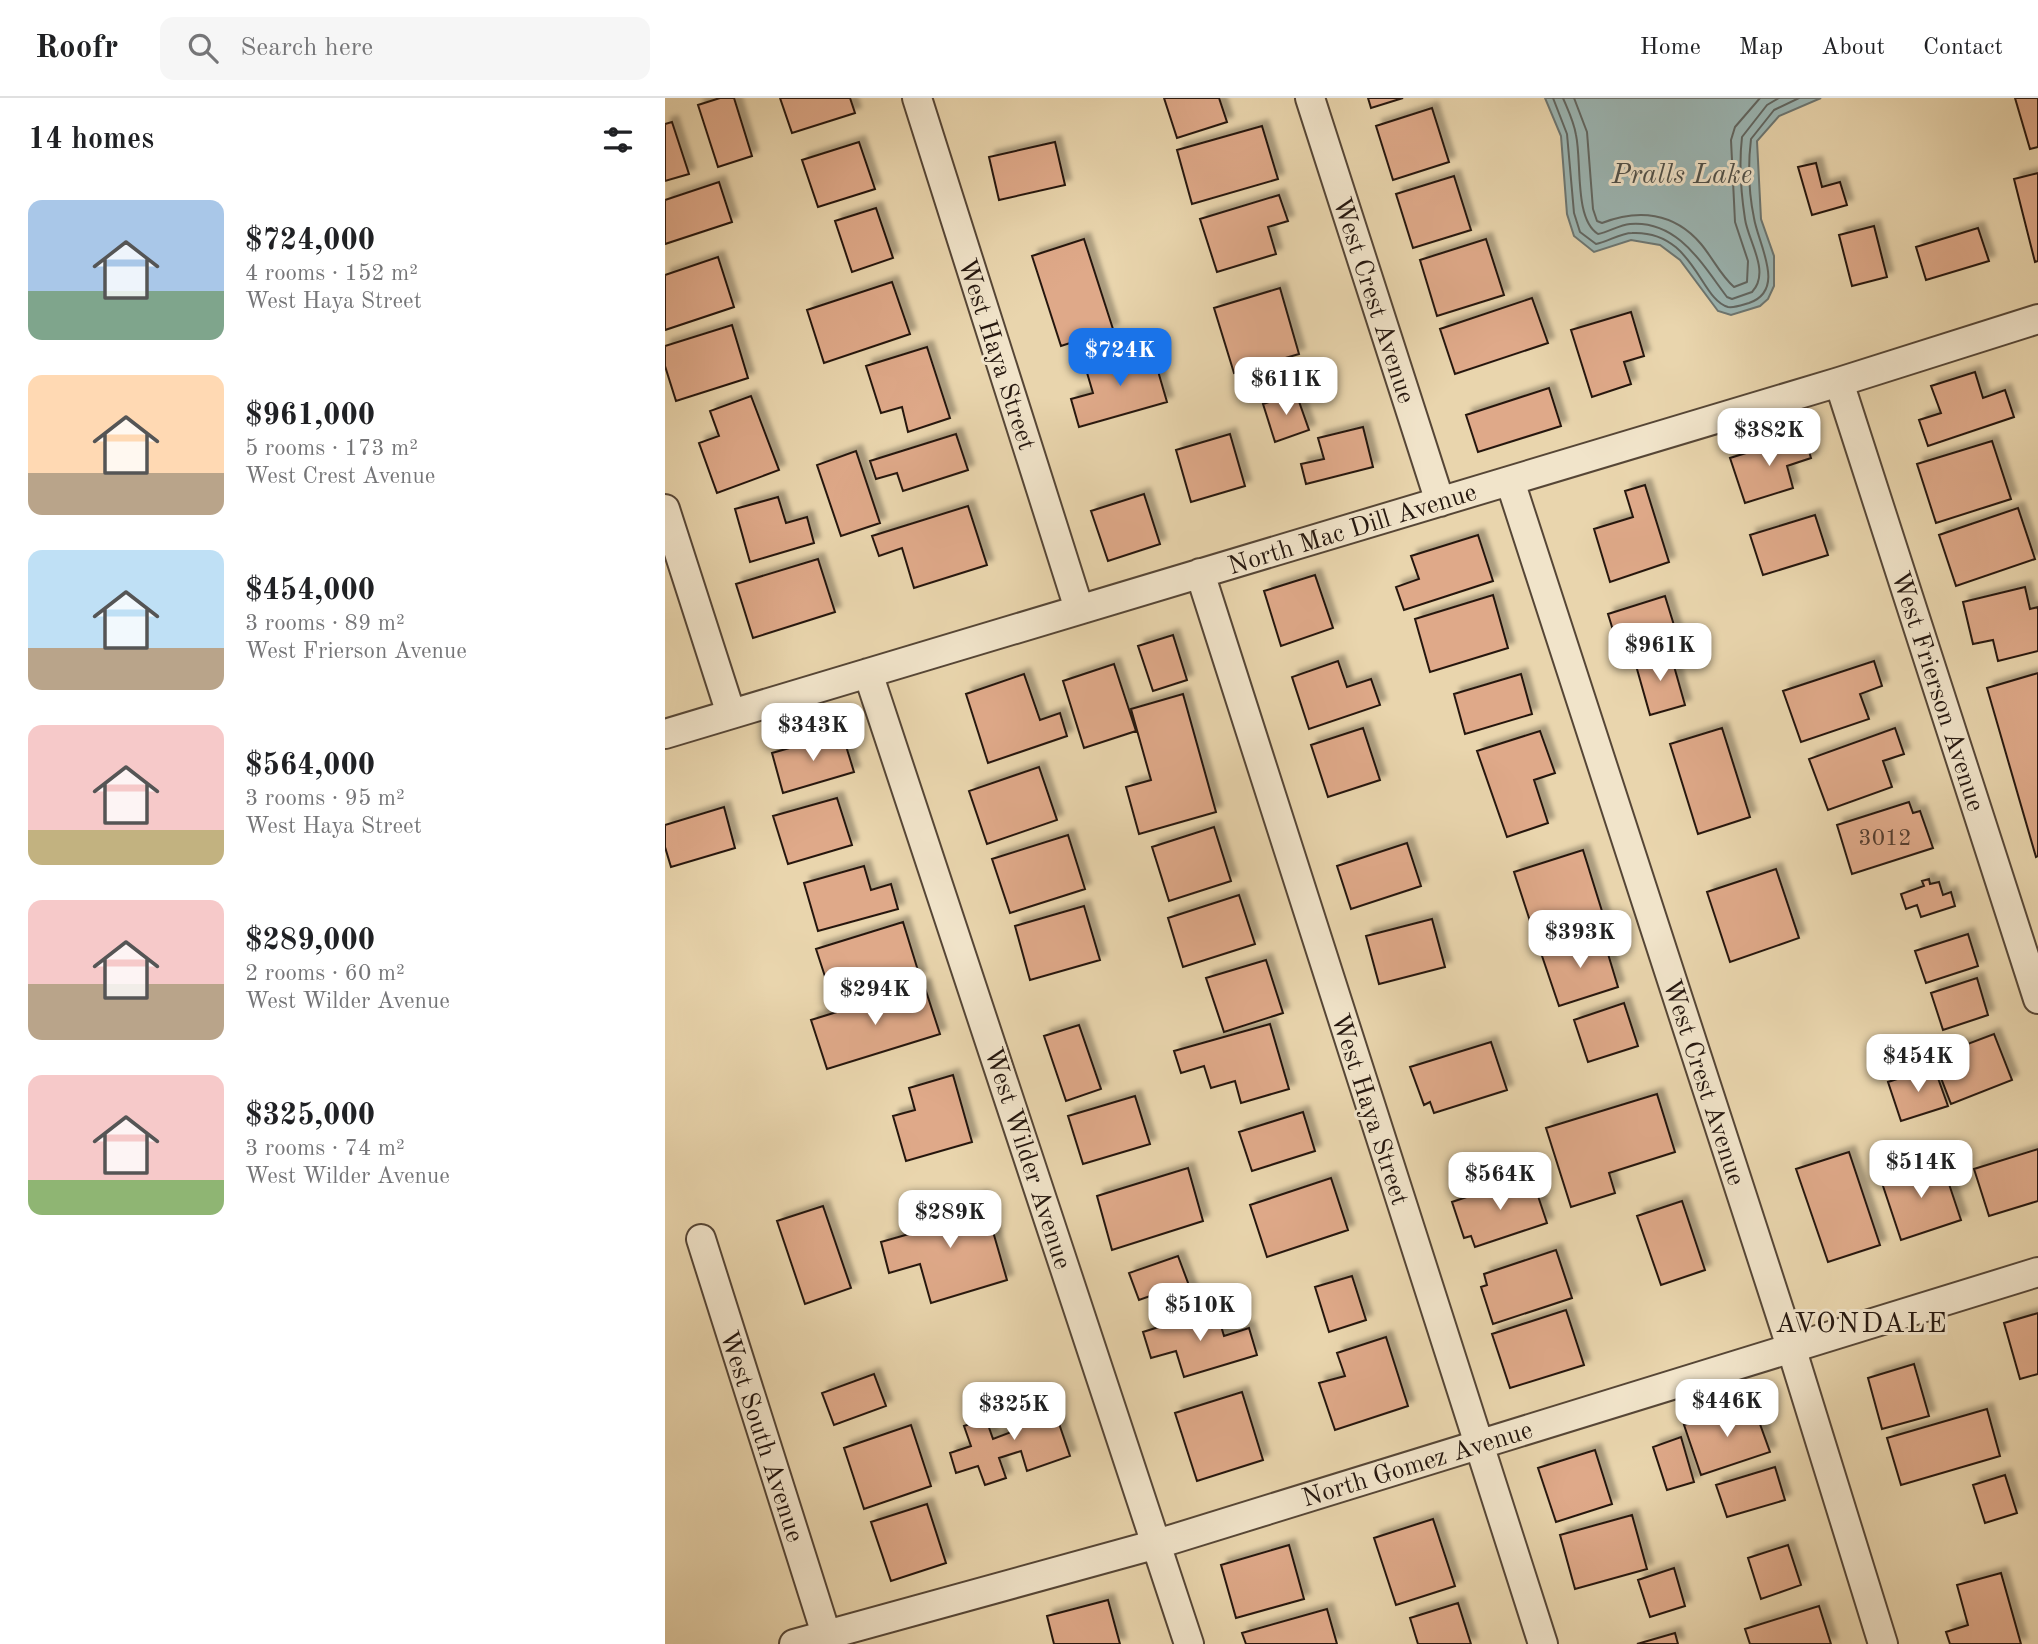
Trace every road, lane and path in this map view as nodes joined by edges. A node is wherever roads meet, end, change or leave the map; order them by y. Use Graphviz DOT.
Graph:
graph roads {
  1 [pos="917,98"];
  2 [pos="1310,98"];
  3 [pos="2038,318"];
  4 [pos="1839,382"];
  5 [pos="1510,481"];
  6 [pos="1440,502"];
  7 [pos="665,509"];
  8 [pos="1200,573"];
  9 [pos="1079,609"];
  10 [pos="869,673"];
  11 [pos="731,714"];
  12 [pos="665,734"];
  13 [pos="2038,999"];
  14 [pos="701,1239"];
  15 [pos="2038,1272"];
  16 [pos="1791,1347"];
  17 [pos="1478,1444"];
  18 [pos="1157,1544"];
  19 [pos="826,1634"];
  20 [pos="794,1644"];
  21 [pos="1189,1644"];
  22 [pos="1543,1644"];
  23 [pos="1883,1644"];
  1 -- 9 [label="street, West Haya Street"];
  2 -- 6 [label="street, West Crest Avenue"];
  3 -- 4 [label="street, North Mac Dill Avenue"];
  4 -- 5 [label="street, North Mac Dill Avenue"];
  4 -- 13 [label="street, West Frierson Avenue"];
  5 -- 6 [label="street, North Mac Dill Avenue"];
  5 -- 16 [label="street, West Crest Avenue"];
  6 -- 8 [label="street, North Mac Dill Avenue"];
  7 -- 11 [label="street"];
  8 -- 9 [label="street, North Mac Dill Avenue"];
  8 -- 17 [label="street, West Haya Street"];
  9 -- 10 [label="street, North Mac Dill Avenue"];
  10 -- 11 [label="street, North Mac Dill Avenue"];
  10 -- 18 [label="street, West Wilder Avenue"];
  11 -- 12 [label="street, North Mac Dill Avenue"];
  14 -- 19 [label="street, West South Avenue"];
  15 -- 16 [label="street, North Gomez Avenue"];
  16 -- 17 [label="street, North Gomez Avenue"];
  16 -- 23 [label="street, West Crest Avenue"];
  17 -- 18 [label="street, North Gomez Avenue"];
  17 -- 22 [label="street, West Haya Street"];
  18 -- 19 [label="street, North Gomez Avenue"];
  18 -- 21 [label="street, West Wilder Avenue"];
  19 -- 20 [label="street, North Gomez Avenue"];
}
